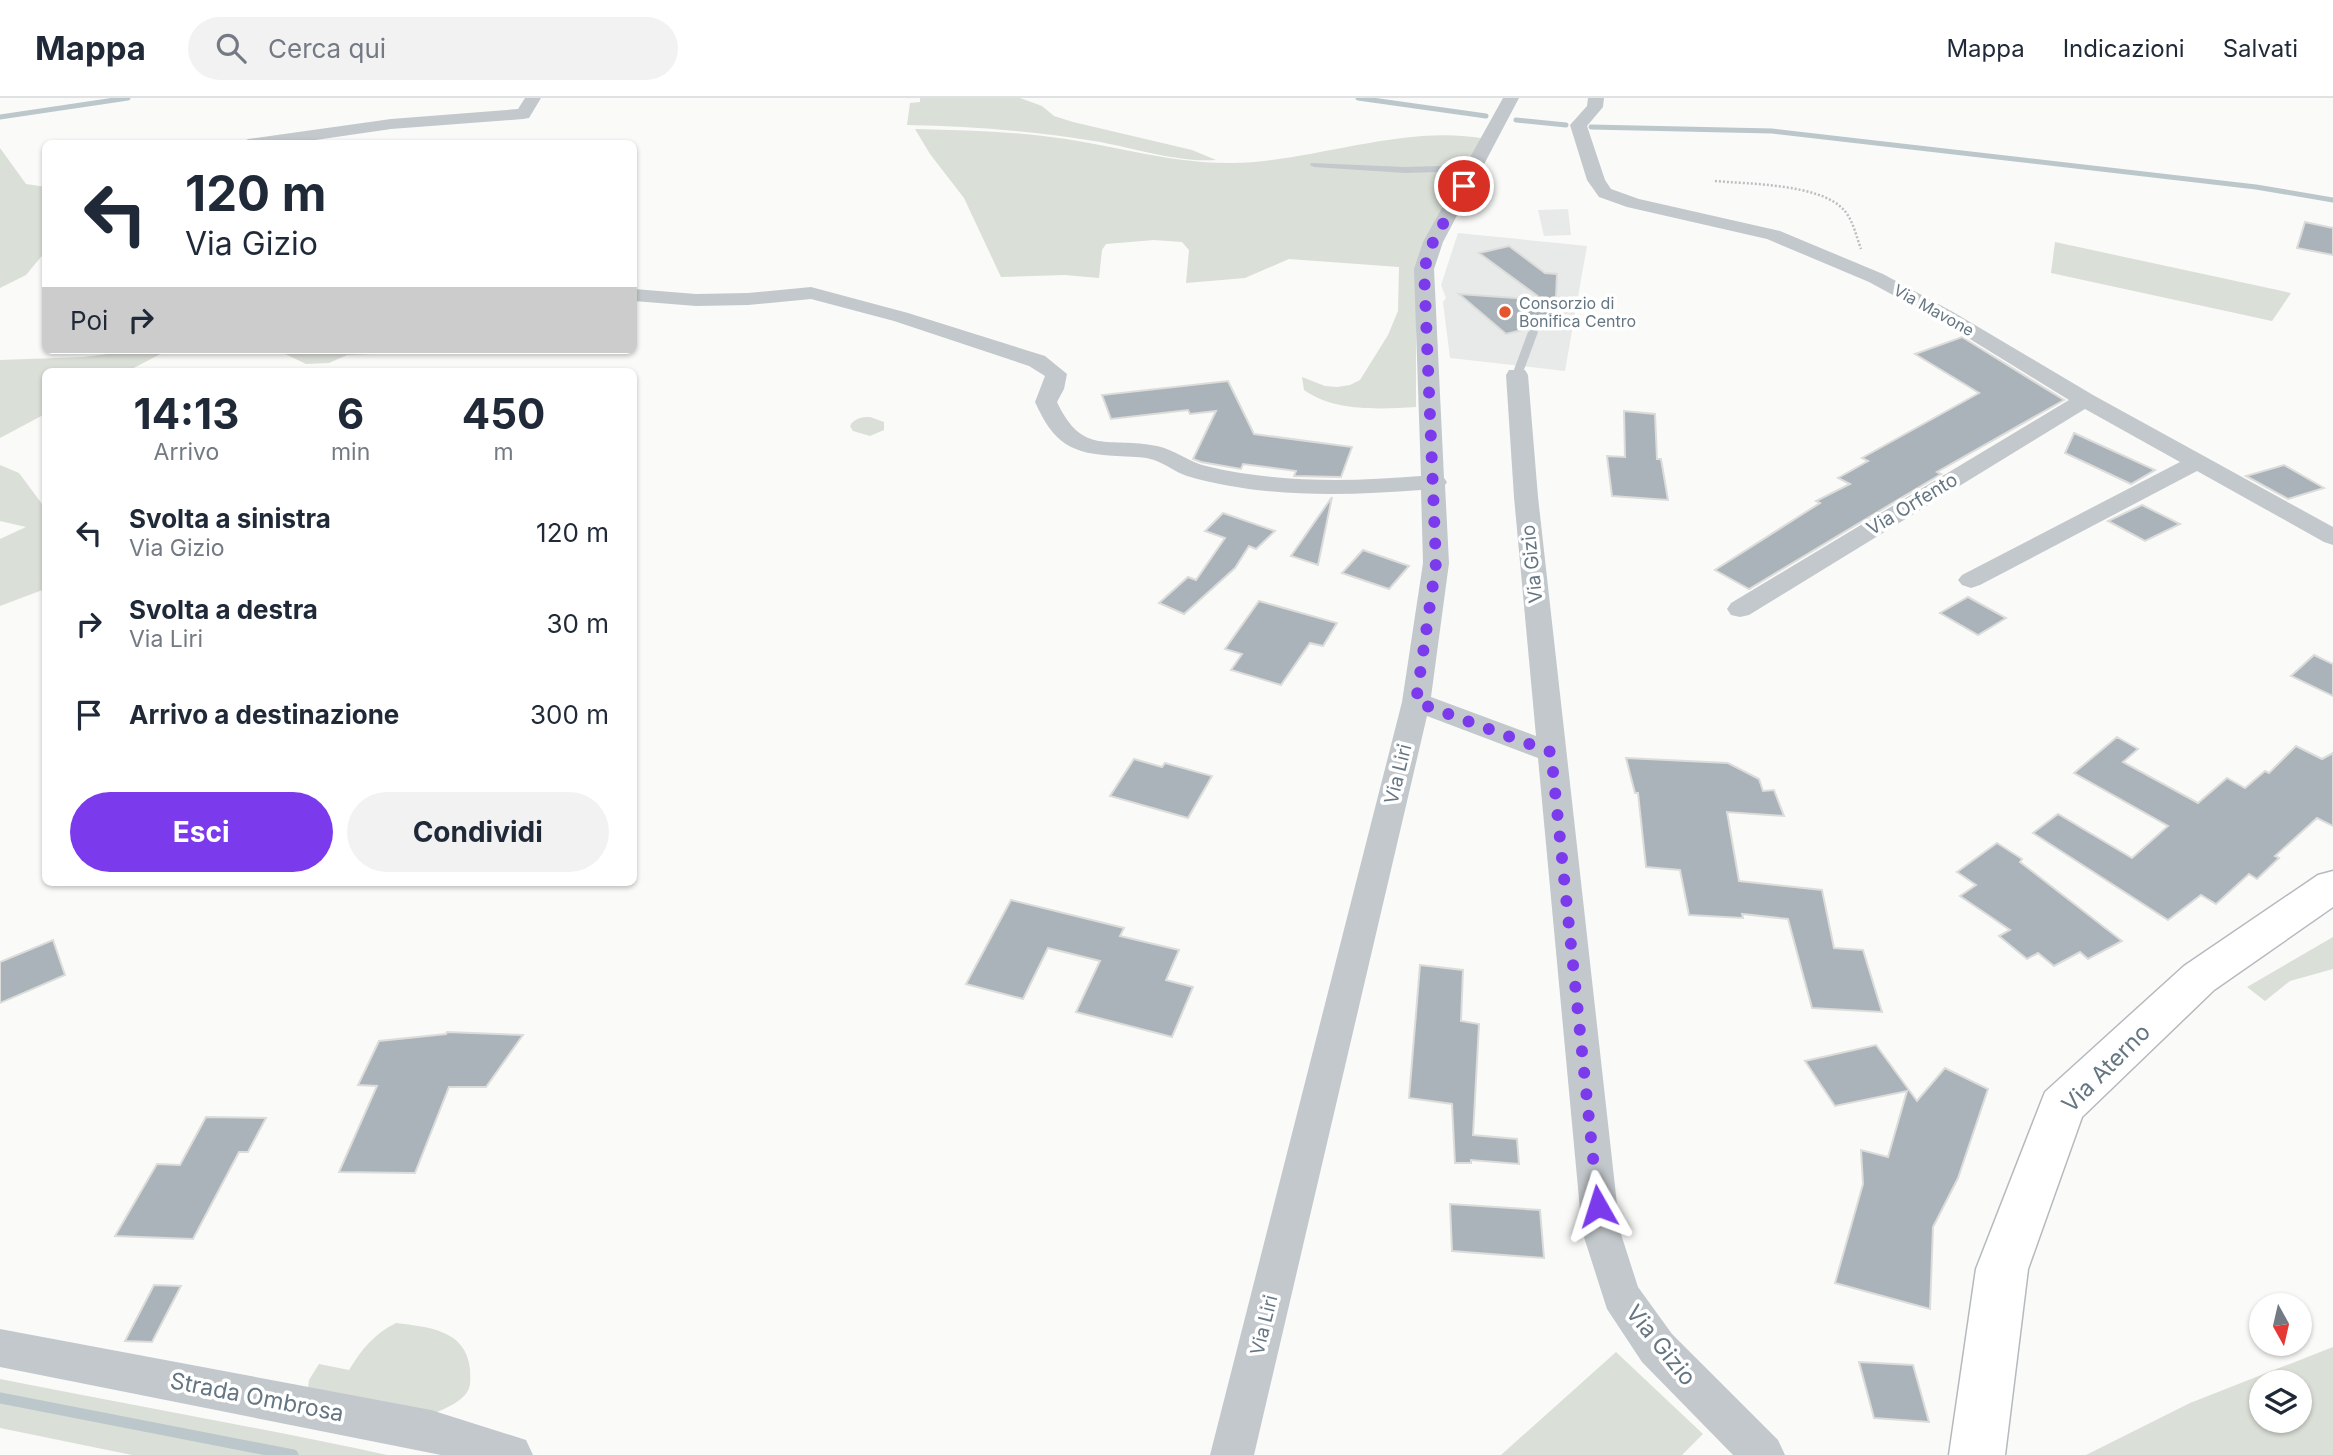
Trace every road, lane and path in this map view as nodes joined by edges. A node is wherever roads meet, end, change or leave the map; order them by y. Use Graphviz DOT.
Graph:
graph roads {
  1 [pos="533,98"];
  2 [pos="1511,98"];
  3 [pos="1596,98"];
  4 [pos="277,140"];
  5 [pos="1314,165"];
  6 [pos="1474,168"];
  7 [pos="1715,181"];
  8 [pos="1871,276"];
  9 [pos="637,295"];
  10 [pos="1533,332"];
  11 [pos="1517,376"];
  12 [pos="2085,400"];
  13 [pos="2197,462"];
  14 [pos="1435,482"];
  15 [pos="2333,537"];
  16 [pos="1971,580"];
  17 [pos="1740,609"];
  18 [pos="1416,702"];
  19 [pos="1551,752"];
  20 [pos="2333,886"];
  21 [pos="0,1348"];
  22 [pos="511,1455"];
  23 [pos="1232,1455"];
  24 [pos="1763,1455"];
  25 [pos="1977,1455"];
  1 -- 4 [label="street"];
  2 -- 6 [label="street, Via Liri"];
  3 -- 8 [label="street, Via Mavone"];
  5 -- 6 [label="lane"];
  6 -- 14 [label="street, Via Liri"];
  7 -- 8 [label="path"];
  8 -- 12 [label="street, Via Mavone"];
  9 -- 14 [label="street"];
  10 -- 11 [label="lane"];
  11 -- 19 [label="street, Via Gizio"];
  12 -- 13 [label="street, Via Mavone"];
  12 -- 17 [label="street, Via Orfento"];
  13 -- 15 [label="street, Via Mavone"];
  13 -- 16 [label="street"];
  14 -- 18 [label="street, Via Liri"];
  18 -- 19 [label="street"];
  18 -- 23 [label="street, Via Liri"];
  19 -- 24 [label="street, Via Gizio"];
  20 -- 25 [label="main road, Via Aterno"];
  21 -- 22 [label="street, Strada Ombrosa"];
}
